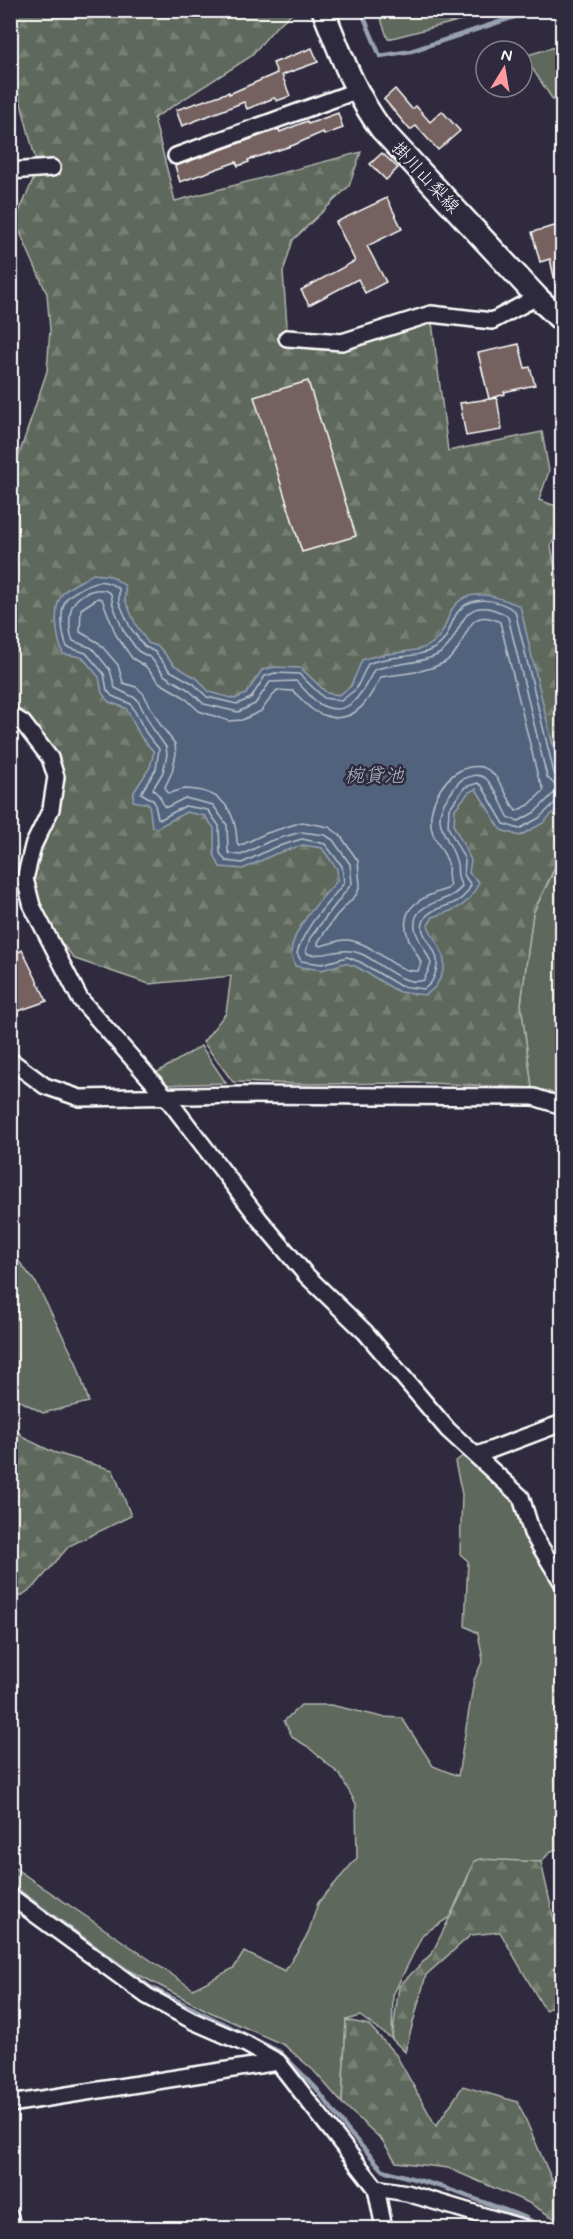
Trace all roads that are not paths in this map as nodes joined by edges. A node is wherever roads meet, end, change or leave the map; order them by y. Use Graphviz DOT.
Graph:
graph roads {
  1 [pos="323,10"];
  2 [pos="356,91"];
  3 [pos="176,156"];
  4 [pos="52,168"];
  5 [pos="10,171"];
  6 [pos="537,297"];
  7 [pos="562,321"];
  8 [pos="287,338"];
  9 [pos="10,715"];
  10 [pos="10,1060"];
  11 [pos="167,1098"];
  12 [pos="562,1106"];
  13 [pos="562,1423"];
  14 [pos="477,1455"];
  15 [pos="562,1582"];
  16 [pos="10,1896"];
  17 [pos="278,2062"];
  18 [pos="10,2104"];
  19 [pos="376,2188"];
  20 [pos="10,2217"];
  21 [pos="12,2229"];
  22 [pos="384,2229"];
  23 [pos="524,2229"];
  1 -- 2 [label="main road, 掛川山梨線"];
  2 -- 3 [label="street"];
  2 -- 6 [label="main road, 掛川山梨線"];
  4 -- 5 [label="street"];
  6 -- 7 [label="main road, 掛川山梨線"];
  6 -- 8 [label="street"];
  9 -- 11 [label="street"];
  10 -- 11 [label="street"];
  11 -- 12 [label="street"];
  11 -- 14 [label="street"];
  13 -- 14 [label="street"];
  14 -- 15 [label="street"];
  16 -- 17 [label="street"];
  17 -- 18 [label="street"];
  17 -- 19 [label="street"];
  19 -- 22 [label="street"];
  19 -- 23 [label="street"];
  20 -- 21 [label="street"];
}
